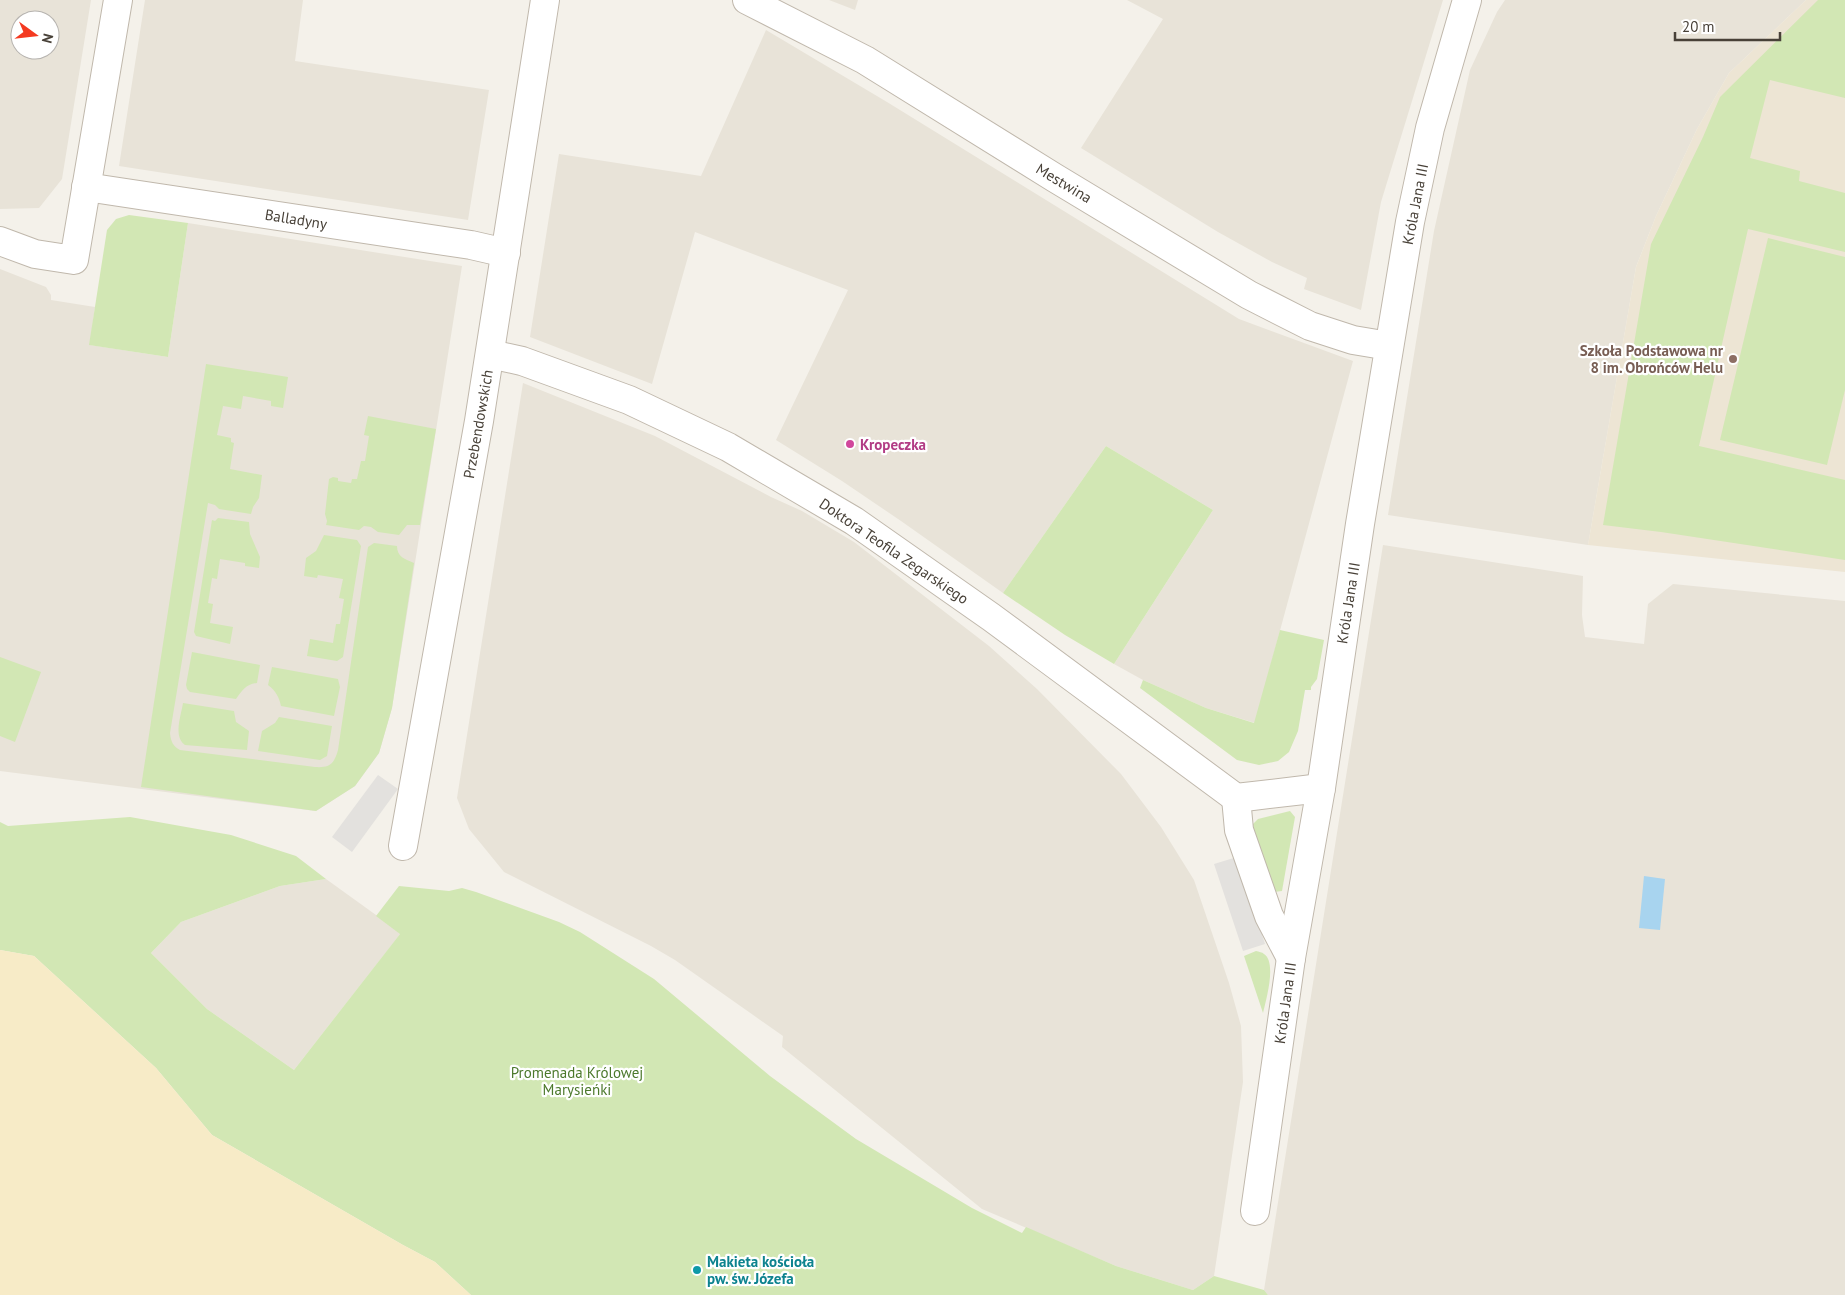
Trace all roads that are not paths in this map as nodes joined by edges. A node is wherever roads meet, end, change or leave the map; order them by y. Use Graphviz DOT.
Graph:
graph roads {
  1 [pos="118,0"];
  2 [pos="545,0"];
  3 [pos="747,0"];
  4 [pos="1468,0"];
  5 [pos="86,186"];
  6 [pos="0,241"];
  7 [pos="506,253"];
  8 [pos="1389,346"];
  9 [pos="490,354"];
  10 [pos="1320,788"];
  11 [pos="1236,798"];
  12 [pos="403,846"];
  13 [pos="1291,958"];
  14 [pos="1255,1211"];
  1 -- 5 [label="street"];
  2 -- 7 [label="street, Przebendowskich"];
  3 -- 8 [label="street, Mestwina"];
  4 -- 8 [label="street, Króla Jana III"];
  5 -- 6 [label="street"];
  5 -- 7 [label="street, Balladyny"];
  7 -- 9 [label="street, Przebendowskich"];
  8 -- 10 [label="street, Króla Jana III"];
  9 -- 11 [label="street, Doktora Teofila Zegarskiego"];
  9 -- 12 [label="street, Przebendowskich"];
  10 -- 11 [label="street"];
  10 -- 13 [label="street, Króla Jana III"];
  11 -- 13 [label="street"];
  13 -- 14 [label="street, Króla Jana III"];
}
